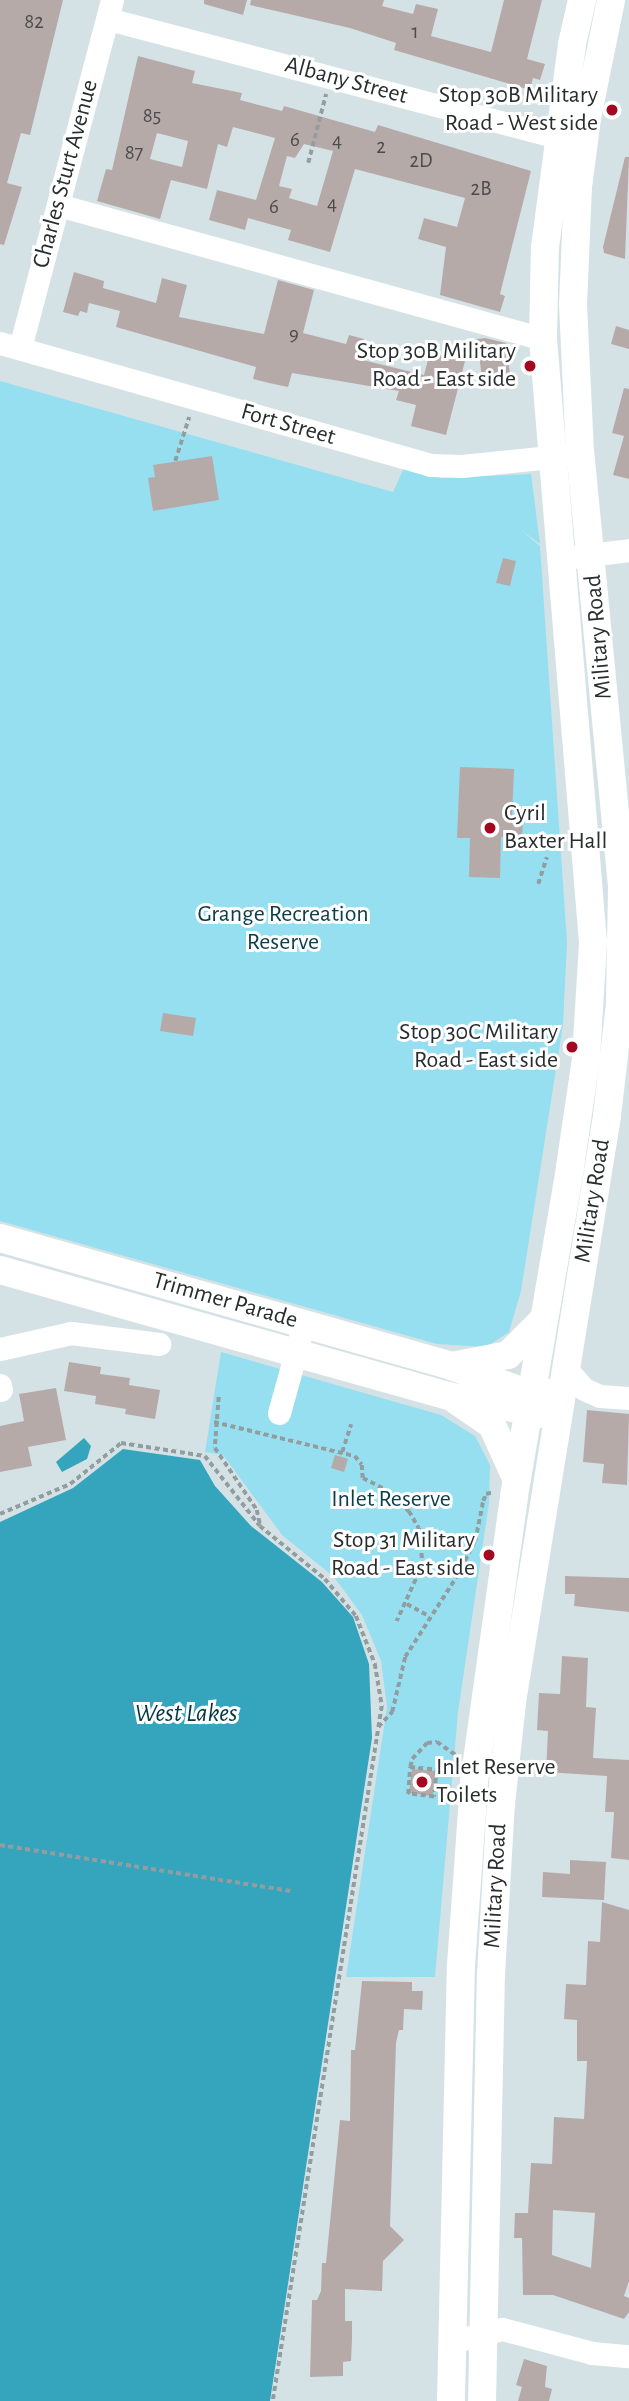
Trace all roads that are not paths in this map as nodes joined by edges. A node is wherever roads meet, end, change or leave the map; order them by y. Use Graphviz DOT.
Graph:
graph roads {
  1 [pos="582,0"];
  2 [pos="611,0"];
  3 [pos="110,10"];
  4 [pos="571,140"];
  5 [pos="58,205"];
  6 [pos="542,339"];
  7 [pos="10,346"];
  8 [pos="580,453"];
  9 [pos="550,457"];
  10 [pos="629,550"];
  11 [pos="591,553"];
  12 [pos="561,559"];
  13 [pos="0,1238"];
  14 [pos="0,1270"];
  15 [pos="117,1303"];
  16 [pos="544,1319"];
  17 [pos="304,1323"];
  18 [pos="107,1337"];
  19 [pos="570,1340"];
  20 [pos="159,1344"];
  21 [pos="0,1349"];
  22 [pos="295,1353"];
  23 [pos="451,1366"];
  24 [pos="567,1370"];
  25 [pos="448,1396"];
  26 [pos="629,1398"];
  27 [pos="531,1403"];
  28 [pos="279,1413"];
  29 [pos="552,1450"];
  30 [pos="507,1487"];
  31 [pos="484,2334"];
  32 [pos="452,2342"];
  33 [pos="629,2356"];
  34 [pos="451,2401"];
  35 [pos="482,2401"];
  1 -- 4 [label="main road, Military Road"];
  2 -- 4 [label="main road, Military Road"];
  3 -- 4 [label="street, Albany Street"];
  3 -- 5 [label="street, Charles Sturt Avenue"];
  4 -- 6 [label="main road, Military Road"];
  4 -- 8 [label="main road, Military Road"];
  5 -- 6 [label="street"];
  5 -- 7 [label="street, Charles Sturt Avenue"];
  6 -- 9 [label="main road, Military Road"];
  7 -- 9 [label="street, Fort Street"];
  8 -- 9 [label="street, Fort Street"];
  8 -- 11 [label="main road, Military Road"];
  9 -- 12 [label="main road, Military Road"];
  10 -- 11 [label="street"];
  11 -- 12 [label="street"];
  11 -- 19 [label="main road, Military Road"];
  12 -- 16 [label="main road, Military Road"];
  13 -- 17 [label="main road, Trimmer Parade"];
  14 -- 15 [label="main road, Trimmer Parade"];
  15 -- 18 [label="street, Trimmer Parade"];
  15 -- 22 [label="main road, Trimmer Parade"];
  16 -- 23 [label="main road, Trimmer Parade"];
  16 -- 27 [label="main road, Military Road"];
  17 -- 22 [label="street"];
  17 -- 23 [label="main road, Trimmer Parade"];
  18 -- 20 [label="street"];
  18 -- 21 [label="street"];
  19 -- 24 [label="main road, Military Road"];
  19 -- 27 [label="main road"];
  22 -- 25 [label="main road, Trimmer Parade"];
  22 -- 28 [label="street"];
  23 -- 27 [label="main road, Trimmer Parade"];
  24 -- 26 [label="street"];
  24 -- 29 [label="main road, Military Road"];
  25 -- 27 [label="main road, Trimmer Parade"];
  25 -- 30 [label="main road, Trimmer Parade"];
  27 -- 29 [label="main road"];
  27 -- 30 [label="main road, Military Road"];
  29 -- 31 [label="main road, Military Road"];
  30 -- 32 [label="main road, Military Road"];
  31 -- 32 [label="street"];
  31 -- 33 [label="street"];
  31 -- 35 [label="main road, Military Road"];
  32 -- 34 [label="main road, Military Road"];
}
